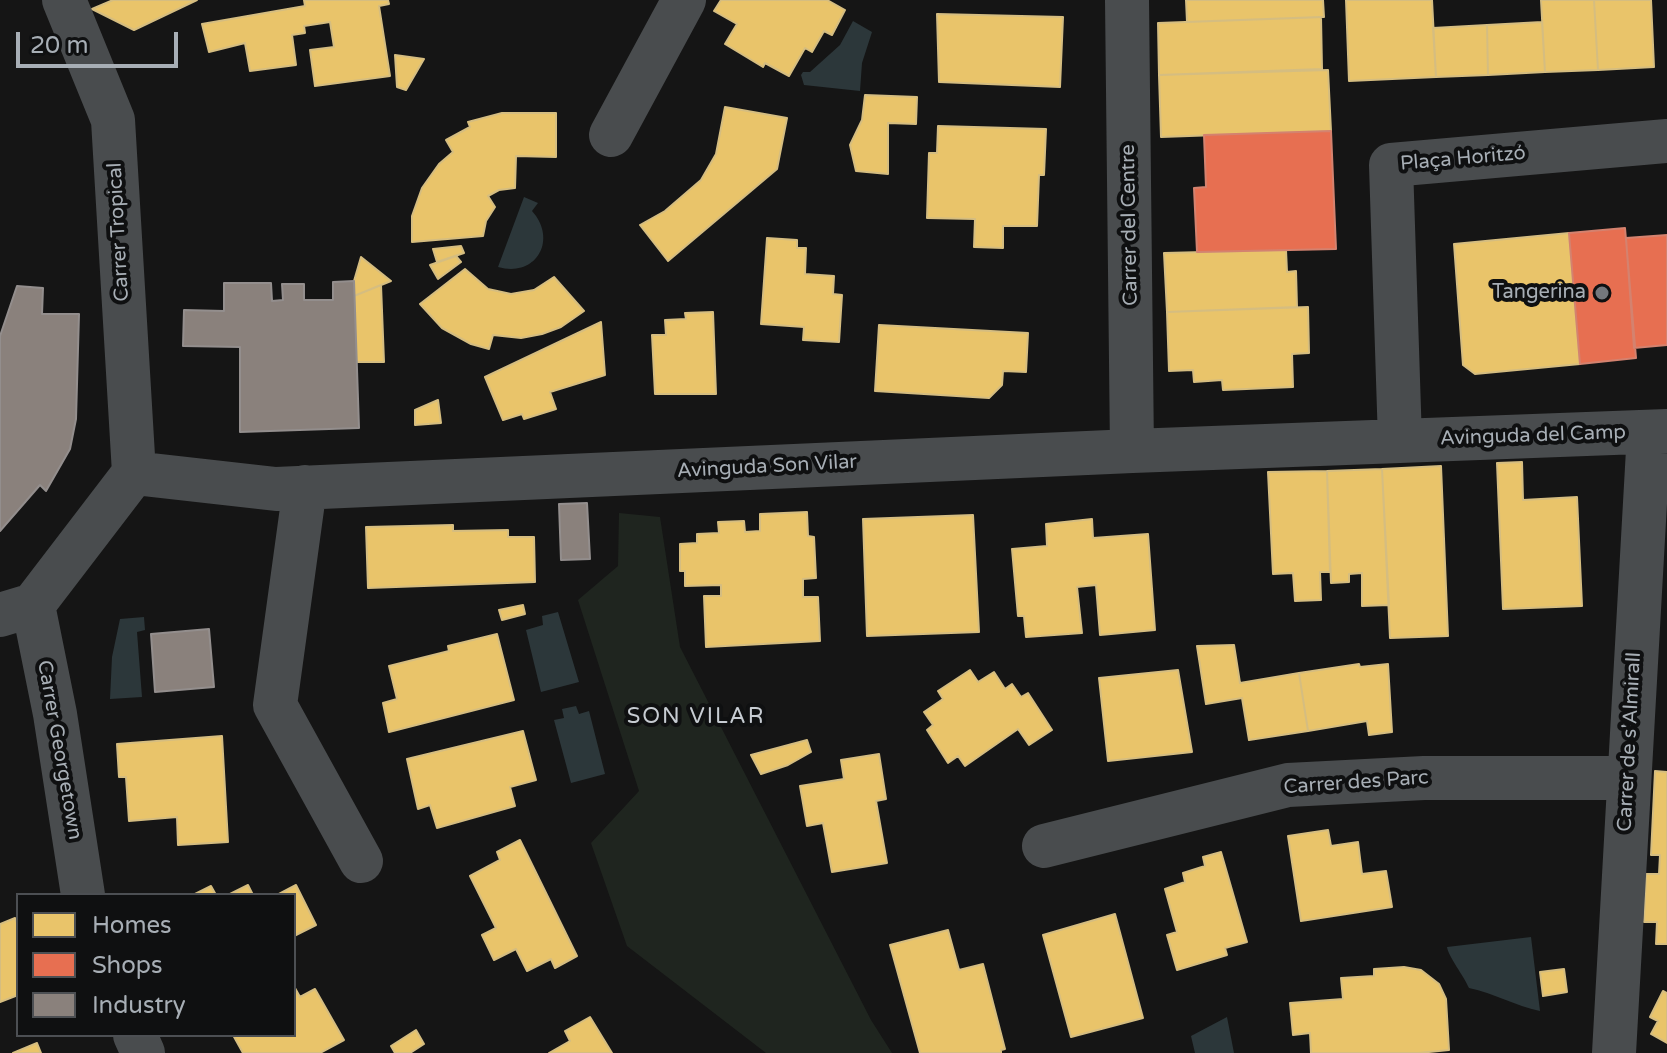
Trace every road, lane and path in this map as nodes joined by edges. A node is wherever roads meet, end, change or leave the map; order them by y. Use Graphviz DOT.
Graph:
graph roads {
  1 [pos="64,0"];
  2 [pos="684,0"];
  3 [pos="1127,0"];
  4 [pos="611,135"];
  5 [pos="1667,141"];
  6 [pos="1658,431"];
  7 [pos="1400,441"];
  8 [pos="1132,451"];
  9 [pos="134,473"];
  10 [pos="305,487"];
  11 [pos="16,610"];
  12 [pos="1628,778"];
  13 [pos="1044,846"];
  14 [pos="361,861"];
  15 [pos="83,893"];
  16 [pos="1614,1053"];
  1 -- 9 [label="street, Carrer Tropical"];
  2 -- 4 [label="street"];
  3 -- 8 [label="street, Carrer del Centre"];
  5 -- 7 [label="street, Plaça Horitzó"];
  6 -- 7 [label="street, Avinguda del Camp"];
  6 -- 12 [label="street, Carrer de s'Almirall"];
  7 -- 8 [label="street, Avinguda Son Vilar"];
  8 -- 10 [label="street, Avinguda Son Vilar"];
  9 -- 10 [label="street, Avinguda Son Vilar"];
  9 -- 11 [label="street"];
  10 -- 14 [label="street"];
  11 -- 15 [label="street, Carrer Georgetown"];
  12 -- 13 [label="street, Carrer des Parc"];
  12 -- 16 [label="street, Carrer de s'Almirall"];
}
